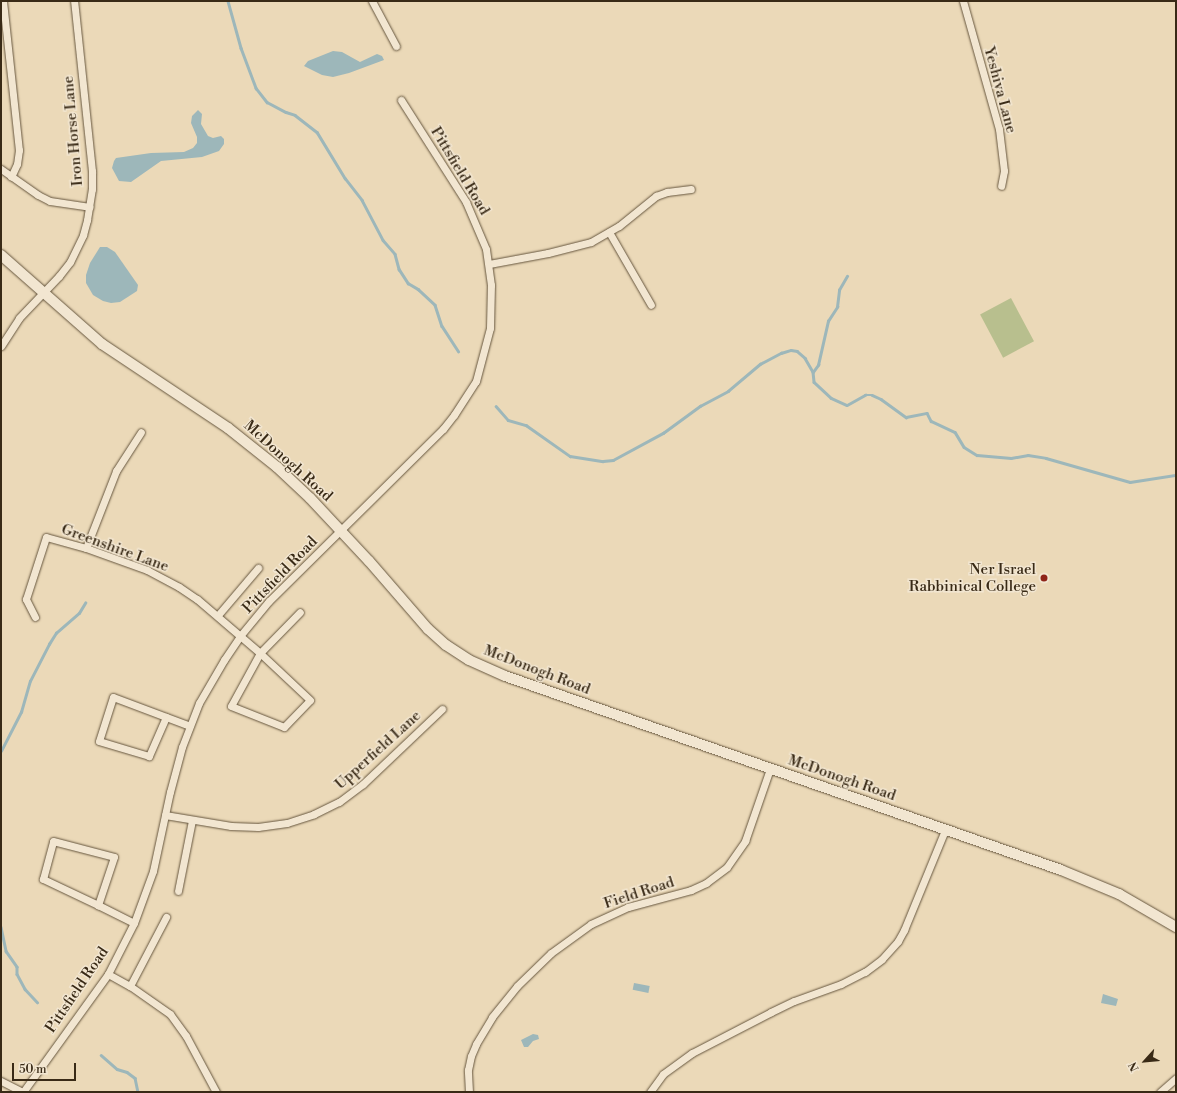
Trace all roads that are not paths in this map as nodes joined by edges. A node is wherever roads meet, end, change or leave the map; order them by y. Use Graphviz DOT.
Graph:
graph roads {
  1 [pos="3,1"];
  2 [pos="74,1"];
  3 [pos="372,1"];
  4 [pos="963,1"];
  5 [pos="396,46"];
  6 [pos="401,100"];
  7 [pos="1,169"];
  8 [pos="11,176"];
  9 [pos="1002,186"];
  10 [pos="691,190"];
  11 [pos="90,207"];
  12 [pos="609,232"];
  13 [pos="1,255"];
  14 [pos="489,264"];
  15 [pos="43,293"];
  16 [pos="651,305"];
  17 [pos="1,346"];
  18 [pos="140,432"];
  19 [pos="341,531"];
  20 [pos="86,548"];
  21 [pos="258,568"];
  22 [pos="300,612"];
  23 [pos="218,614"];
  24 [pos="35,617"];
  25 [pos="240,636"];
  26 [pos="260,653"];
  27 [pos="442,709"];
  28 [pos="166,717"];
  29 [pos="190,726"];
  30 [pos="770,769"];
  31 [pos="165,815"];
  32 [pos="192,820"];
  33 [pos="945,830"];
  34 [pos="178,891"];
  35 [pos="98,905"];
  36 [pos="166,917"];
  37 [pos="134,923"];
  38 [pos="1176,927"];
  39 [pos="108,974"];
  40 [pos="130,986"];
  41 [pos="1176,1078"];
  42 [pos="1,1080"];
  43 [pos="23,1092"];
  44 [pos="216,1092"];
  45 [pos="469,1092"];
  46 [pos="650,1092"];
  47 [pos="1160,1092"];
  1 -- 8 [label="street"];
  2 -- 11 [label="street, Iron Horse Lane"];
  3 -- 5 [label="street"];
  4 -- 9 [label="street, Yeshiva Lane"];
  6 -- 14 [label="street, Pittsfield Road"];
  7 -- 8 [label="street"];
  8 -- 11 [label="street"];
  10 -- 12 [label="street"];
  11 -- 15 [label="street, Iron Horse Lane"];
  12 -- 14 [label="street"];
  12 -- 16 [label="street"];
  13 -- 15 [label="main road, McDonogh Road"];
  14 -- 19 [label="street, Pittsfield Road"];
  15 -- 17 [label="street, Iron Horse Lane"];
  15 -- 19 [label="main road, McDonogh Road"];
  18 -- 20 [label="street"];
  19 -- 25 [label="street, Pittsfield Road"];
  19 -- 30 [label="main road, McDonogh Road"];
  20 -- 23 [label="street, Greenshire Lane"];
  20 -- 24 [label="street, Greenshire Lane"];
  21 -- 23 [label="street"];
  22 -- 26 [label="street"];
  23 -- 25 [label="street, Greenshire Lane"];
  25 -- 26 [label="street, Greenshire Lane"];
  25 -- 29 [label="street, Pittsfield Road"];
  26 -- 26 [label="street"];
  27 -- 32 [label="street, Upperfield Lane"];
  28 -- 28 [label="street"];
  28 -- 29 [label="street"];
  29 -- 31 [label="street, Pittsfield Road"];
  30 -- 33 [label="main road, McDonogh Road"];
  30 -- 45 [label="street, Field Road"];
  31 -- 32 [label="street, Upperfield Lane"];
  31 -- 37 [label="street, Pittsfield Road"];
  32 -- 34 [label="street"];
  33 -- 38 [label="main road, McDonogh Road"];
  33 -- 46 [label="street"];
  35 -- 35 [label="street"];
  35 -- 37 [label="street"];
  36 -- 40 [label="street"];
  37 -- 39 [label="street, Pittsfield Road"];
  39 -- 40 [label="street"];
  39 -- 43 [label="street, Pittsfield Road"];
  40 -- 44 [label="street"];
  41 -- 47 [label="street"];
  42 -- 43 [label="street"];
}
